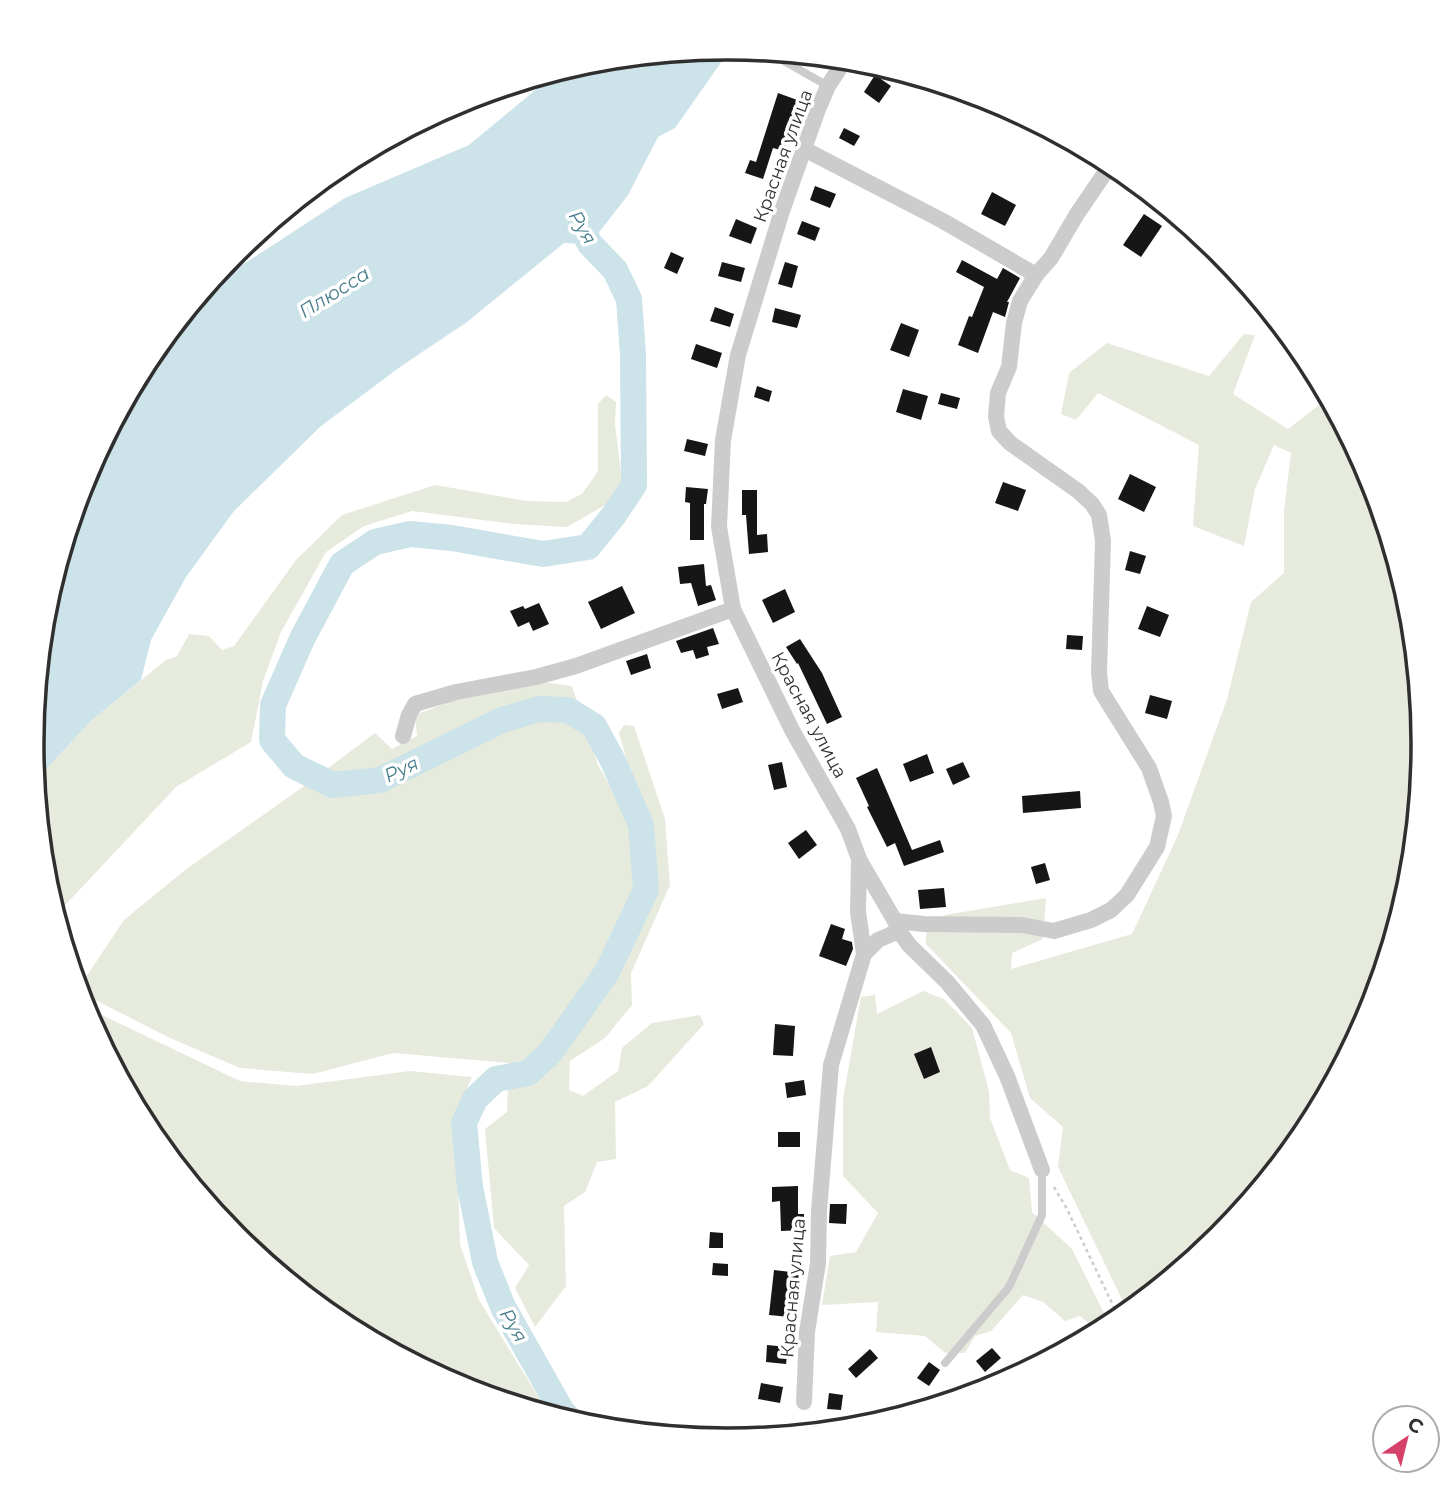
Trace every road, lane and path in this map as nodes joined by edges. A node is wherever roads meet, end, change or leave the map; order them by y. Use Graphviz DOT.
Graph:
graph roads {
  1 [pos="788,63"];
  2 [pos="839,69"];
  3 [pos="828,86"];
  4 [pos="804,149"];
  5 [pos="1105,174"];
  6 [pos="1036,275"];
  7 [pos="733,609"];
  8 [pos="403,736"];
  9 [pos="859,859"];
  10 [pos="897,926"];
  11 [pos="864,954"];
  12 [pos="1042,1170"];
  13 [pos="1114,1308"];
  14 [pos="946,1363"];
  15 [pos="804,1402"];
  1 -- 3 [label="lane"];
  2 -- 3 [label="street, Красная улица"];
  3 -- 4 [label="street, Красная улица"];
  4 -- 6 [label="street"];
  4 -- 7 [label="street, Красная улица"];
  5 -- 6 [label="street"];
  6 -- 10 [label="street"];
  7 -- 8 [label="street"];
  7 -- 9 [label="street, Красная улица"];
  9 -- 10 [label="street"];
  9 -- 11 [label="street, Красная улица"];
  10 -- 11 [label="street"];
  10 -- 12 [label="street"];
  11 -- 15 [label="street, Красная улица"];
  12 -- 13 [label="path"];
  12 -- 14 [label="lane"];
}
